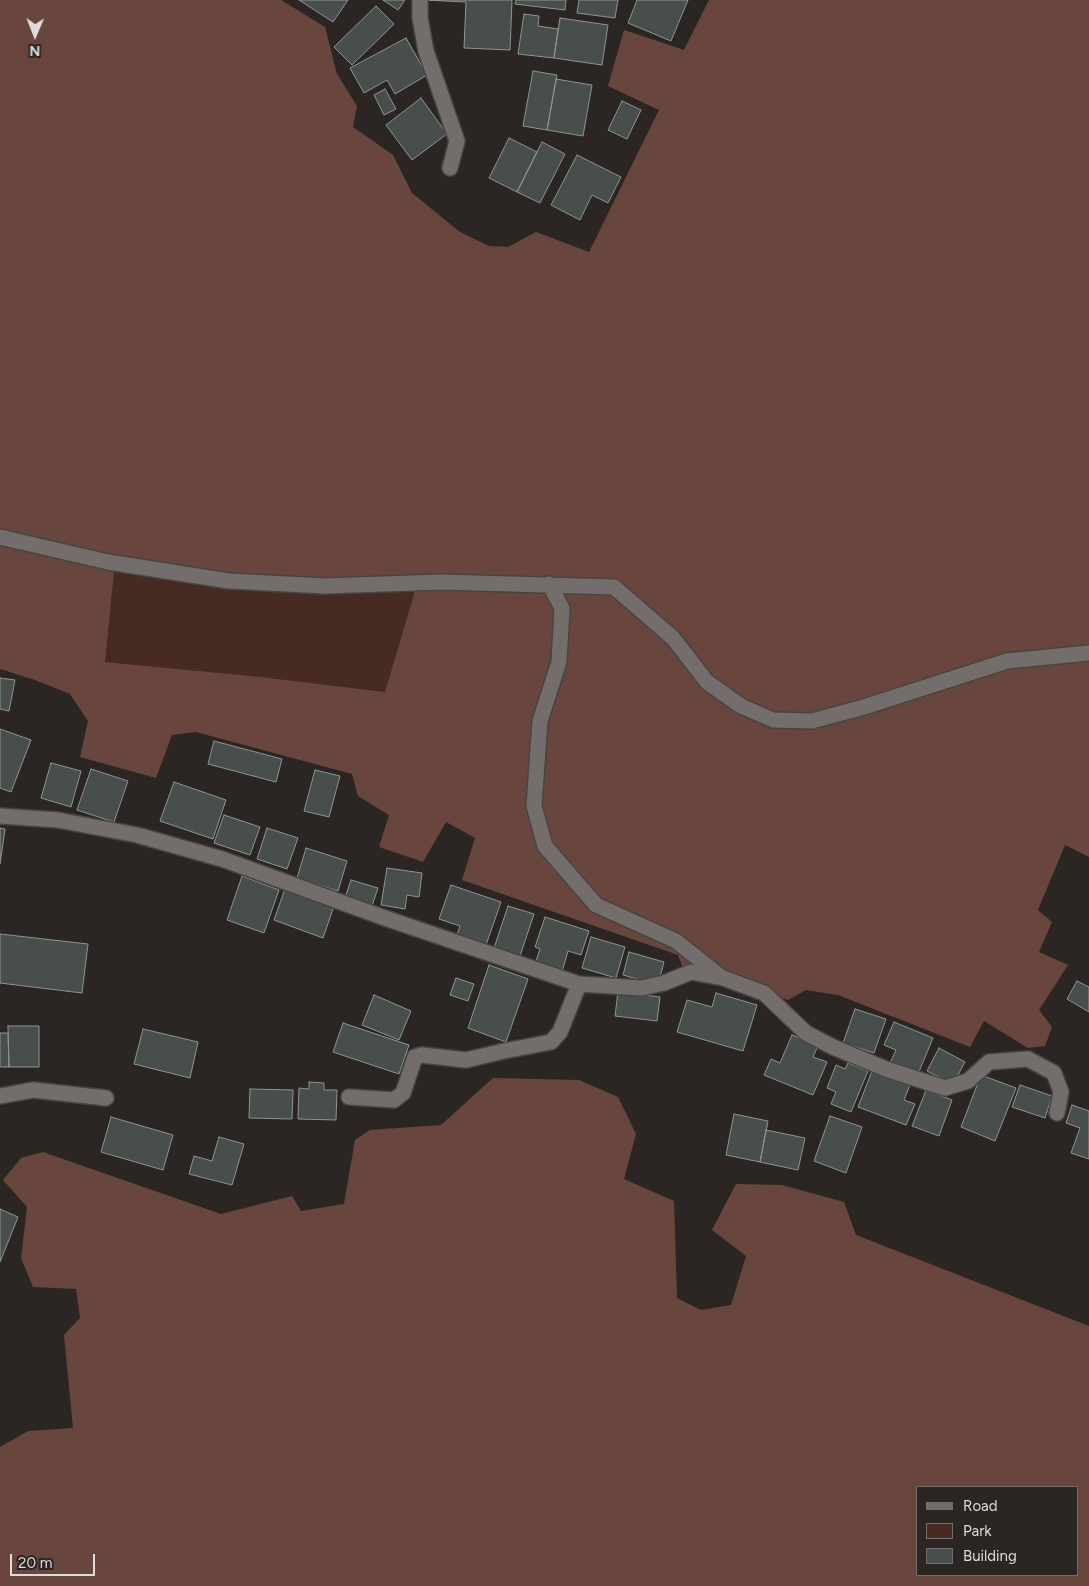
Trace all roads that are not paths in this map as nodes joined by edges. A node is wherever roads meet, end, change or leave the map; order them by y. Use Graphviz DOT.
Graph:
graph roads {
  1 [pos="420,0"];
  2 [pos="450,168"];
  3 [pos="0,537"];
  4 [pos="549,584"];
  5 [pos="1089,652"];
  6 [pos="0,816"];
  7 [pos="723,978"];
  8 [pos="579,984"];
  9 [pos="0,1096"];
  10 [pos="349,1097"];
  11 [pos="106,1098"];
  12 [pos="1057,1113"];
  1 -- 2 [label="street"];
  3 -- 4 [label="street"];
  4 -- 5 [label="street"];
  4 -- 7 [label="street"];
  6 -- 8 [label="street"];
  7 -- 8 [label="street"];
  7 -- 12 [label="street"];
  8 -- 10 [label="street"];
  9 -- 11 [label="street"];
}
